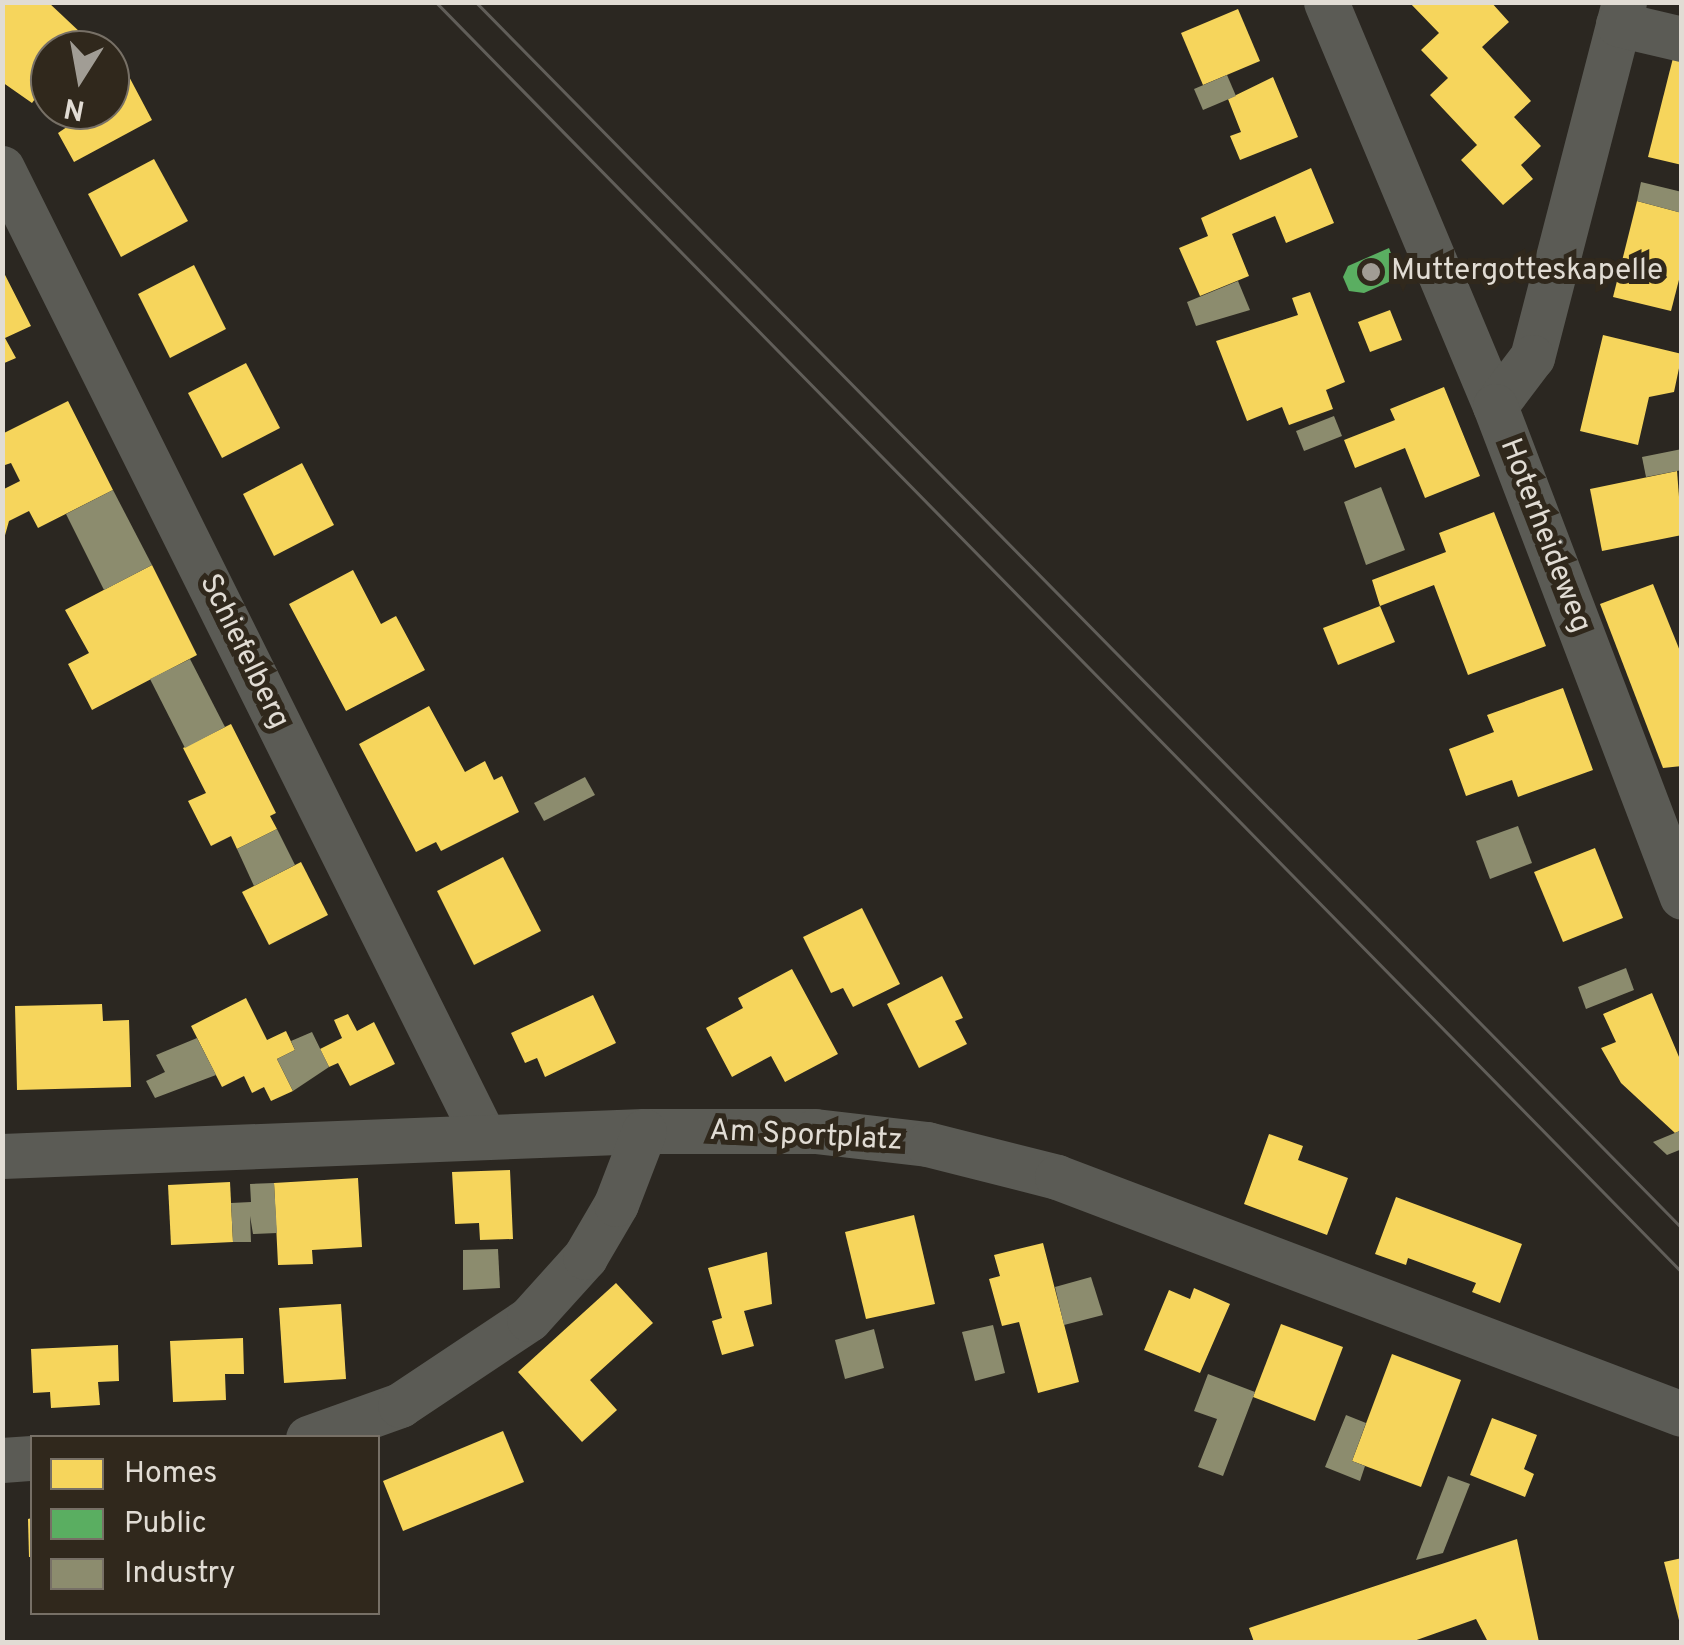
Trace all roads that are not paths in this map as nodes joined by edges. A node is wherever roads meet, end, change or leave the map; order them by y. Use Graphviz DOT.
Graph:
graph roads {
  1 [pos="1326,2"];
  2 [pos="1621,14"];
  3 [pos="1682,39"];
  4 [pos="2,168"];
  5 [pos="1494,406"];
  6 [pos="1682,897"];
  7 [pos="644,1131"];
  8 [pos="483,1135"];
  9 [pos="2,1156"];
  10 [pos="1682,1414"];
  11 [pos="316,1435"];
  12 [pos="30,1458"];
  13 [pos="2,1460"];
  1 -- 5 [label="street"];
  2 -- 3 [label="street"];
  2 -- 5 [label="street, Hoterheideweg"];
  4 -- 8 [label="street, Schiefelberg"];
  5 -- 6 [label="street, Hoterheideweg"];
  7 -- 8 [label="street, Am Sportplatz"];
  7 -- 10 [label="street, Am Sportplatz"];
  7 -- 11 [label="street"];
  8 -- 9 [label="street, Am Sportplatz"];
  12 -- 13 [label="street"];
}
